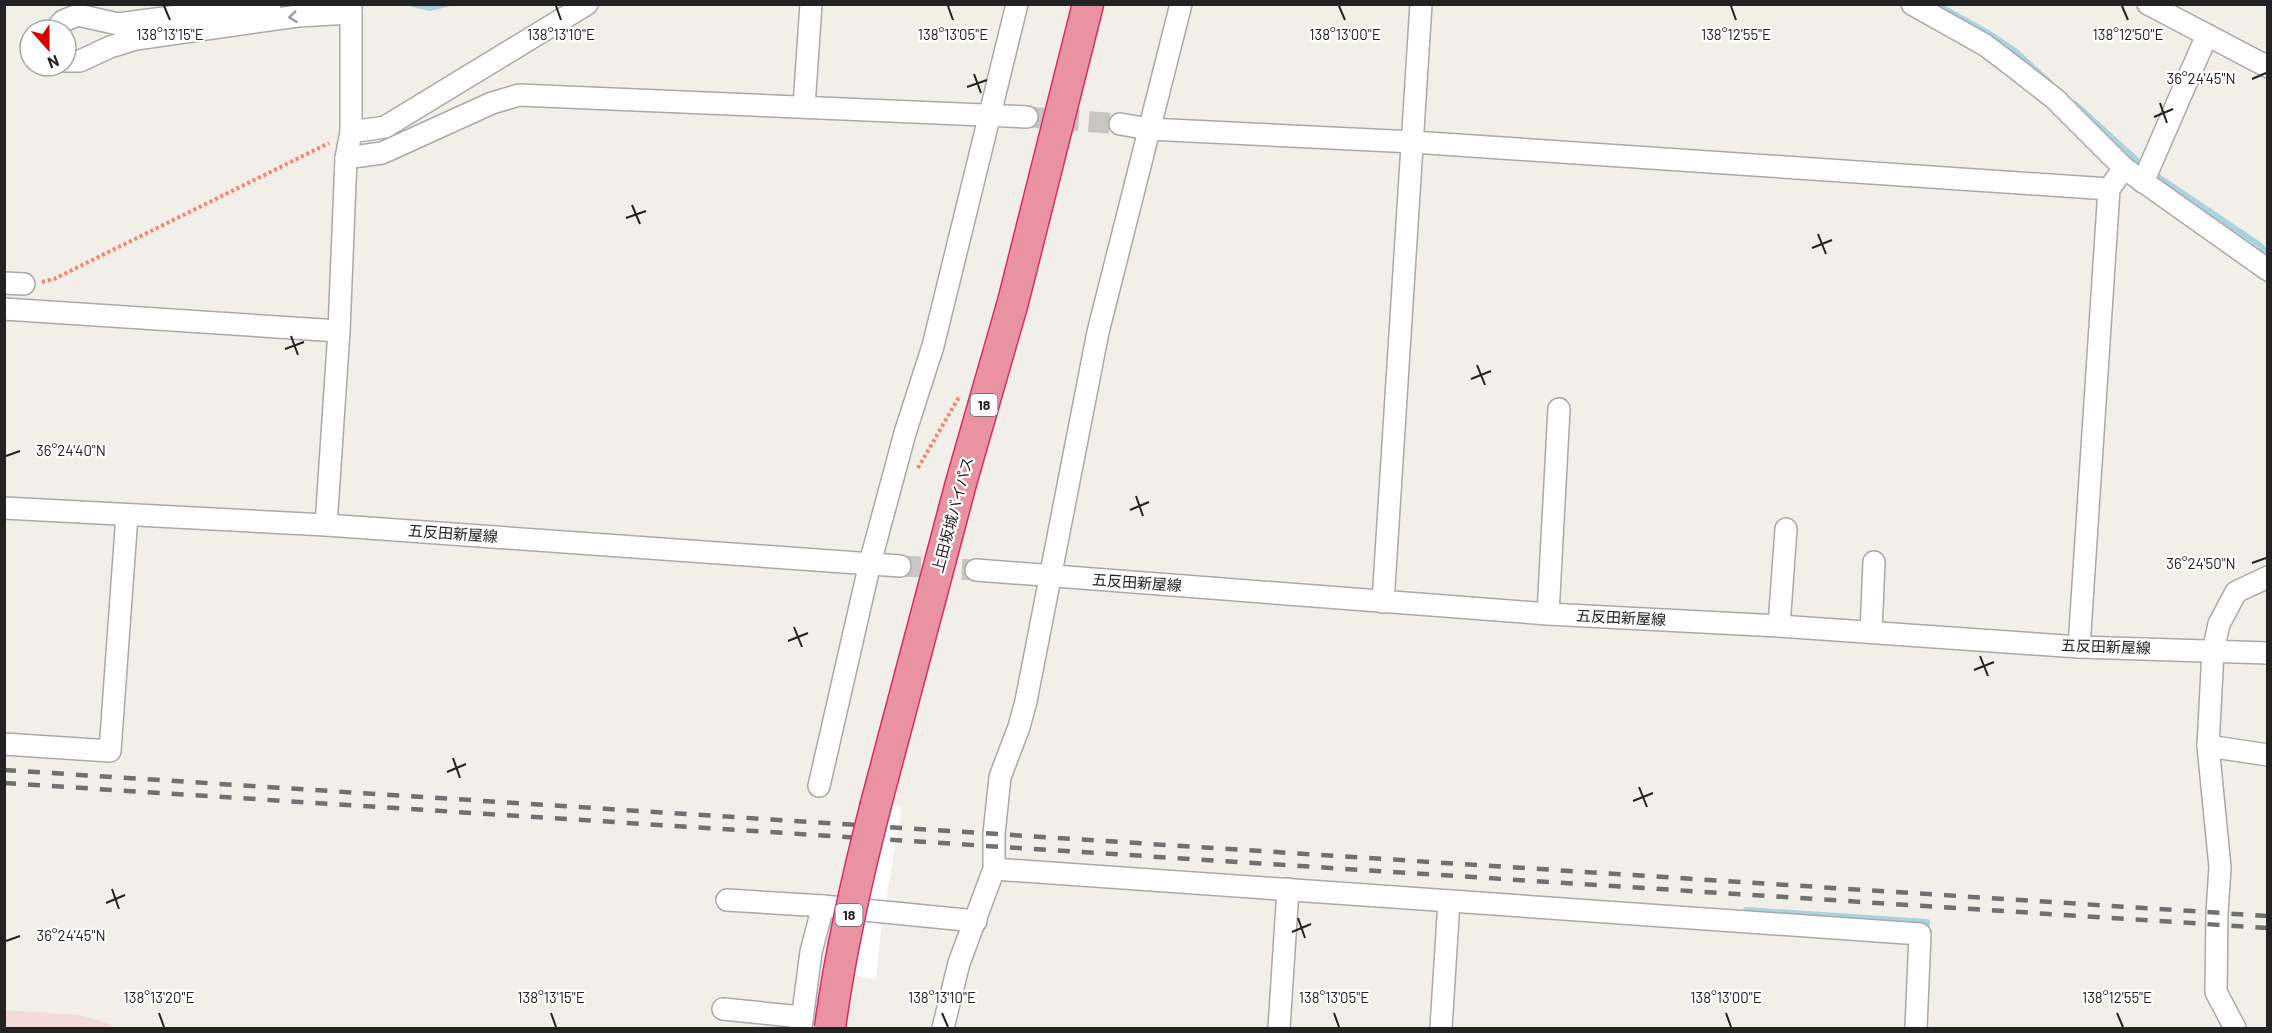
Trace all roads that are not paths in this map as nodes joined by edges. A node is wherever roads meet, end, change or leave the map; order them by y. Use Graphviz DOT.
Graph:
graph roads {
  1 [pos="270,4"];
  2 [pos="587,4"];
  3 [pos="811,4"];
  4 [pos="1017,4"];
  5 [pos="1088,4"];
  6 [pos="1181,4"];
  7 [pos="1421,4"];
  8 [pos="1912,4"];
  9 [pos="2148,4"];
  10 [pos="351,9"];
  11 [pos="2173,10"];
  12 [pos="70,18"];
  13 [pos="2207,35"];
  14 [pos="78,61"];
  15 [pos="2268,67"];
  16 [pos="804,106"];
  17 [pos="991,116"];
  18 [pos="1027,117"];
  19 [pos="1120,124"];
  20 [pos="1149,129"];
  21 [pos="351,132"];
  22 [pos="1413,142"];
  23 [pos="346,158"];
  24 [pos="2124,168"];
  25 [pos="2143,182"];
  26 [pos="2109,189"];
  27 [pos="2268,270"];
  28 [pos="4,309"];
  29 [pos="339,331"];
  30 [pos="1559,409"];
  31 [pos="4,508"];
  32 [pos="127,515"];
  33 [pos="326,525"];
  34 [pos="1786,529"];
  35 [pos="1874,561"];
  36 [pos="870,563"];
  37 [pos="900,566"];
  38 [pos="976,570"];
  39 [pos="1049,576"];
  40 [pos="2268,577"];
  41 [pos="1383,602"];
  42 [pos="1548,614"];
  43 [pos="1779,626"];
  44 [pos="1871,632"];
  45 [pos="2079,647"];
  46 [pos="2213,651"];
  47 [pos="2268,653"];
  48 [pos="4,744"];
  49 [pos="2208,746"];
  50 [pos="2268,755"];
  51 [pos="819,786"];
  52 [pos="994,869"];
  53 [pos="1288,889"];
  54 [pos="727,900"];
  55 [pos="1449,901"];
  56 [pos="823,906"];
  57 [pos="976,921"];
  58 [pos="723,1009"];
  59 [pos="801,1023"];
  60 [pos="830,1029"];
  61 [pos="943,1029"];
  62 [pos="1279,1029"];
  63 [pos="1441,1029"];
  64 [pos="1916,1029"];
  65 [pos="2235,1029"];
  1 -- 12 [label="street"];
  2 -- 21 [label="street"];
  3 -- 16 [label="street"];
  4 -- 17 [label="street"];
  5 -- 60 [label="highway, 上田坂城バイパス / 18, bridge"];
  6 -- 20 [label="street"];
  7 -- 22 [label="street"];
  8 -- 24 [label="street"];
  9 -- 11 [label="street"];
  10 -- 14 [label="street, one-way"];
  10 -- 21 [label="street"];
  11 -- 13 [label="street"];
  13 -- 15 [label="street"];
  13 -- 25 [label="street"];
  16 -- 17 [label="street"];
  16 -- 23 [label="street"];
  17 -- 18 [label="street"];
  17 -- 36 [label="street"];
  19 -- 20 [label="street"];
  20 -- 22 [label="street"];
  20 -- 39 [label="street"];
  21 -- 23 [label="street"];
  22 -- 26 [label="street"];
  22 -- 41 [label="street"];
  23 -- 29 [label="street"];
  24 -- 25 [label="street"];
  24 -- 26 [label="street"];
  25 -- 27 [label="street"];
  26 -- 45 [label="street"];
  28 -- 29 [label="street"];
  29 -- 33 [label="street"];
  30 -- 42 [label="street"];
  31 -- 32 [label="street, 五反田新屋線"];
  32 -- 33 [label="street, 五反田新屋線"];
  32 -- 48 [label="street"];
  33 -- 36 [label="street, 五反田新屋線"];
  34 -- 43 [label="street"];
  35 -- 44 [label="street"];
  36 -- 37 [label="street, 五反田新屋線"];
  36 -- 51 [label="street"];
  38 -- 39 [label="street, 五反田新屋線"];
  39 -- 41 [label="street, 五反田新屋線"];
  39 -- 52 [label="street"];
  40 -- 46 [label="street"];
  41 -- 42 [label="street, 五反田新屋線"];
  42 -- 43 [label="street, 五反田新屋線"];
  43 -- 44 [label="street, 五反田新屋線"];
  44 -- 45 [label="street, 五反田新屋線"];
  45 -- 46 [label="street, 五反田新屋線"];
  46 -- 47 [label="street, 五反田新屋線"];
  46 -- 49 [label="street"];
  49 -- 50 [label="street"];
  49 -- 65 [label="street"];
  52 -- 53 [label="street"];
  52 -- 57 [label="street"];
  53 -- 55 [label="street"];
  53 -- 62 [label="street"];
  54 -- 56 [label="street"];
  55 -- 63 [label="street"];
  55 -- 64 [label="street"];
  56 -- 57 [label="street"];
  56 -- 59 [label="street"];
  57 -- 61 [label="street"];
  58 -- 59 [label="street"];
}
